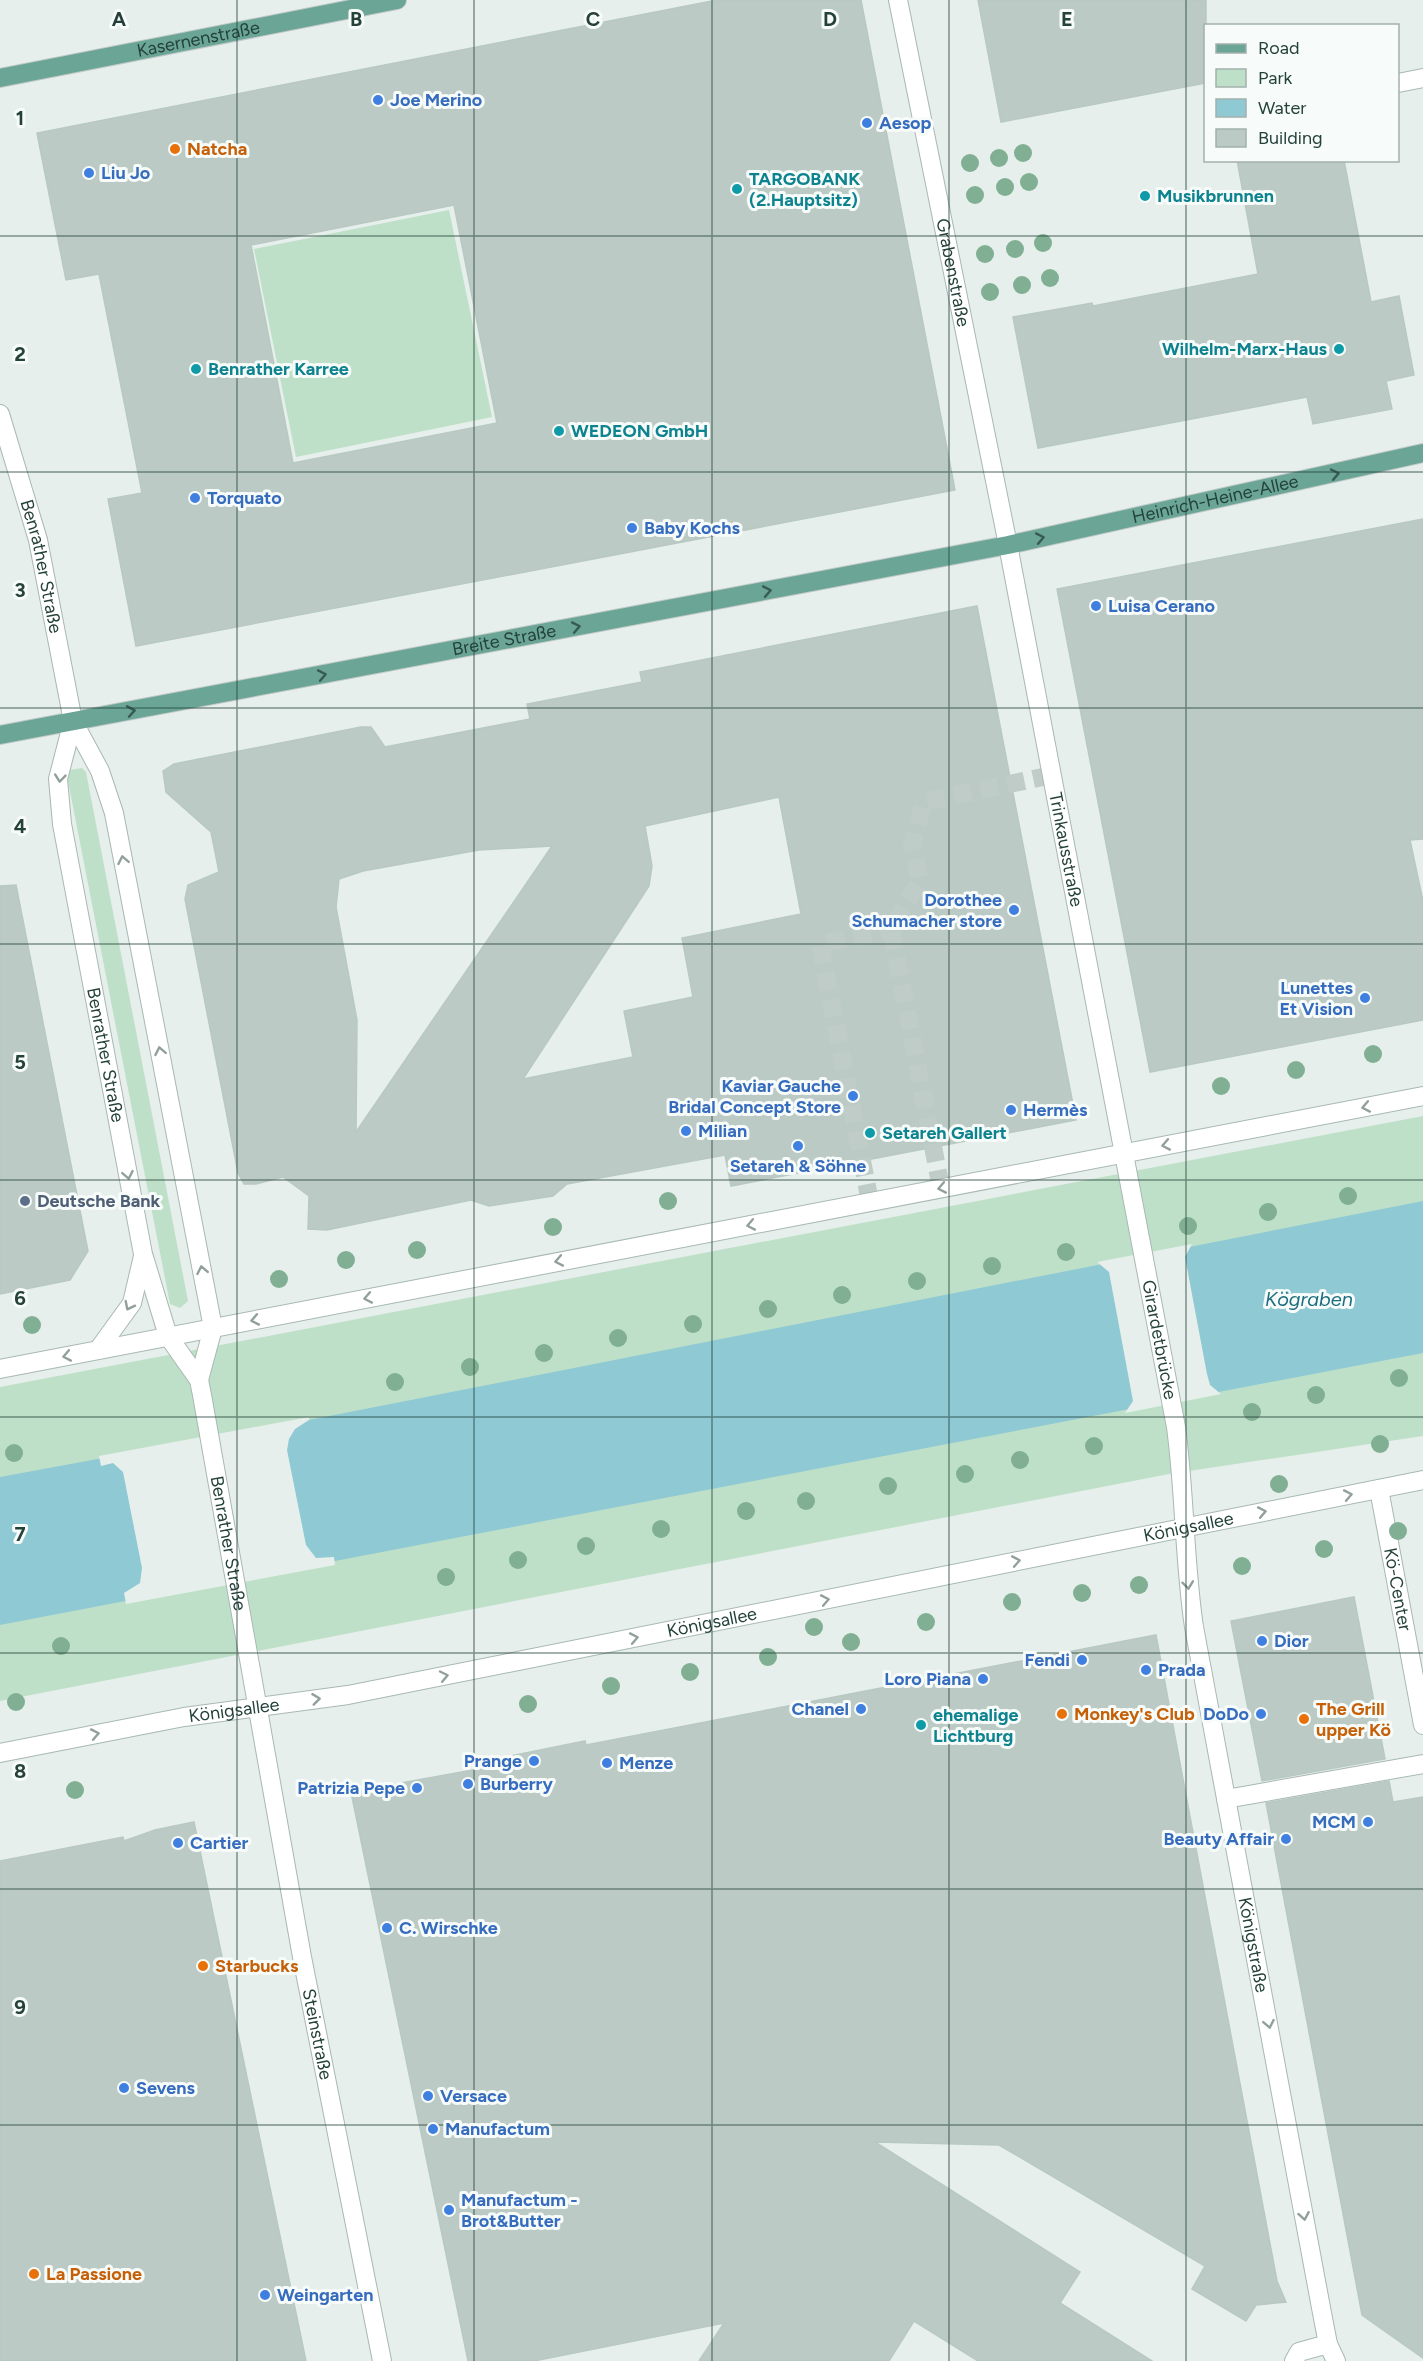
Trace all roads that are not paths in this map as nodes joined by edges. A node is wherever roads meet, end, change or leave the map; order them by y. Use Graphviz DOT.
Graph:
graph roads {
  1 [pos="397,0"];
  2 [pos="898,0"];
  3 [pos="0,78"];
  4 [pos="1423,78"];
  5 [pos="1399,83"];
  6 [pos="0,414"];
  7 [pos="1423,453"];
  8 [pos="1008,544"];
  9 [pos="73,721"];
  10 [pos="0,735"];
  11 [pos="1423,1096"];
  12 [pos="1123,1154"];
  13 [pos="143,1254"];
  14 [pos="213,1328"];
  15 [pos="168,1336"];
  16 [pos="98,1350"];
  17 [pos="0,1369"];
  18 [pos="199,1380"];
  19 [pos="1423,1480"];
  20 [pos="1379,1489"];
  21 [pos="1185,1527"];
  22 [pos="258,1706"];
  23 [pos="1423,1725"];
  24 [pos="0,1753"];
  25 [pos="1423,1764"];
  26 [pos="1226,1799"];
  27 [pos="1328,2343"];
  28 [pos="382,2361"];
  29 [pos="1294,2361"];
  30 [pos="1336,2361"];
  1 -- 3 [label="main road, Kasernenstraße"];
  2 -- 8 [label="street, Grabenstraße"];
  4 -- 5 [label="street"];
  6 -- 9 [label="street, Benrather Straße"];
  8 -- 7 [label="main road, Heinrich-Heine-Allee, one-way"];
  9 -- 8 [label="main road, Breite Straße, one-way"];
  8 -- 12 [label="street, Trinkausstraße"];
  9 -- 10 [label="main road, Breite Straße"];
  9 -- 13 [label="street, Benrather Straße, one-way"];
  14 -- 9 [label="street, Benrather Straße, one-way"];
  11 -- 12 [label="street, one-way"];
  12 -- 14 [label="street, one-way"];
  12 -- 21 [label="street, Girardetbrücke"];
  13 -- 15 [label="street, Benrather Straße"];
  13 -- 16 [label="street, one-way"];
  14 -- 15 [label="street"];
  14 -- 18 [label="street, Benrather Straße"];
  15 -- 16 [label="street"];
  15 -- 18 [label="street, Benrather Straße"];
  16 -- 17 [label="street, one-way"];
  18 -- 22 [label="street, Benrather Straße"];
  19 -- 20 [label="street, Königsallee"];
  21 -- 20 [label="street, Königsallee, one-way"];
  20 -- 23 [label="street, Kö-Center"];
  22 -- 21 [label="street, Königsallee, one-way"];
  21 -- 26 [label="street, Königstraße, one-way"];
  24 -- 22 [label="street, Königsallee, one-way"];
  22 -- 28 [label="street, Steinstraße"];
  25 -- 26 [label="street"];
  26 -- 27 [label="street, Königstraße, one-way"];
  27 -- 29 [label="street"];
  27 -- 30 [label="street, Königstraße"];
}
